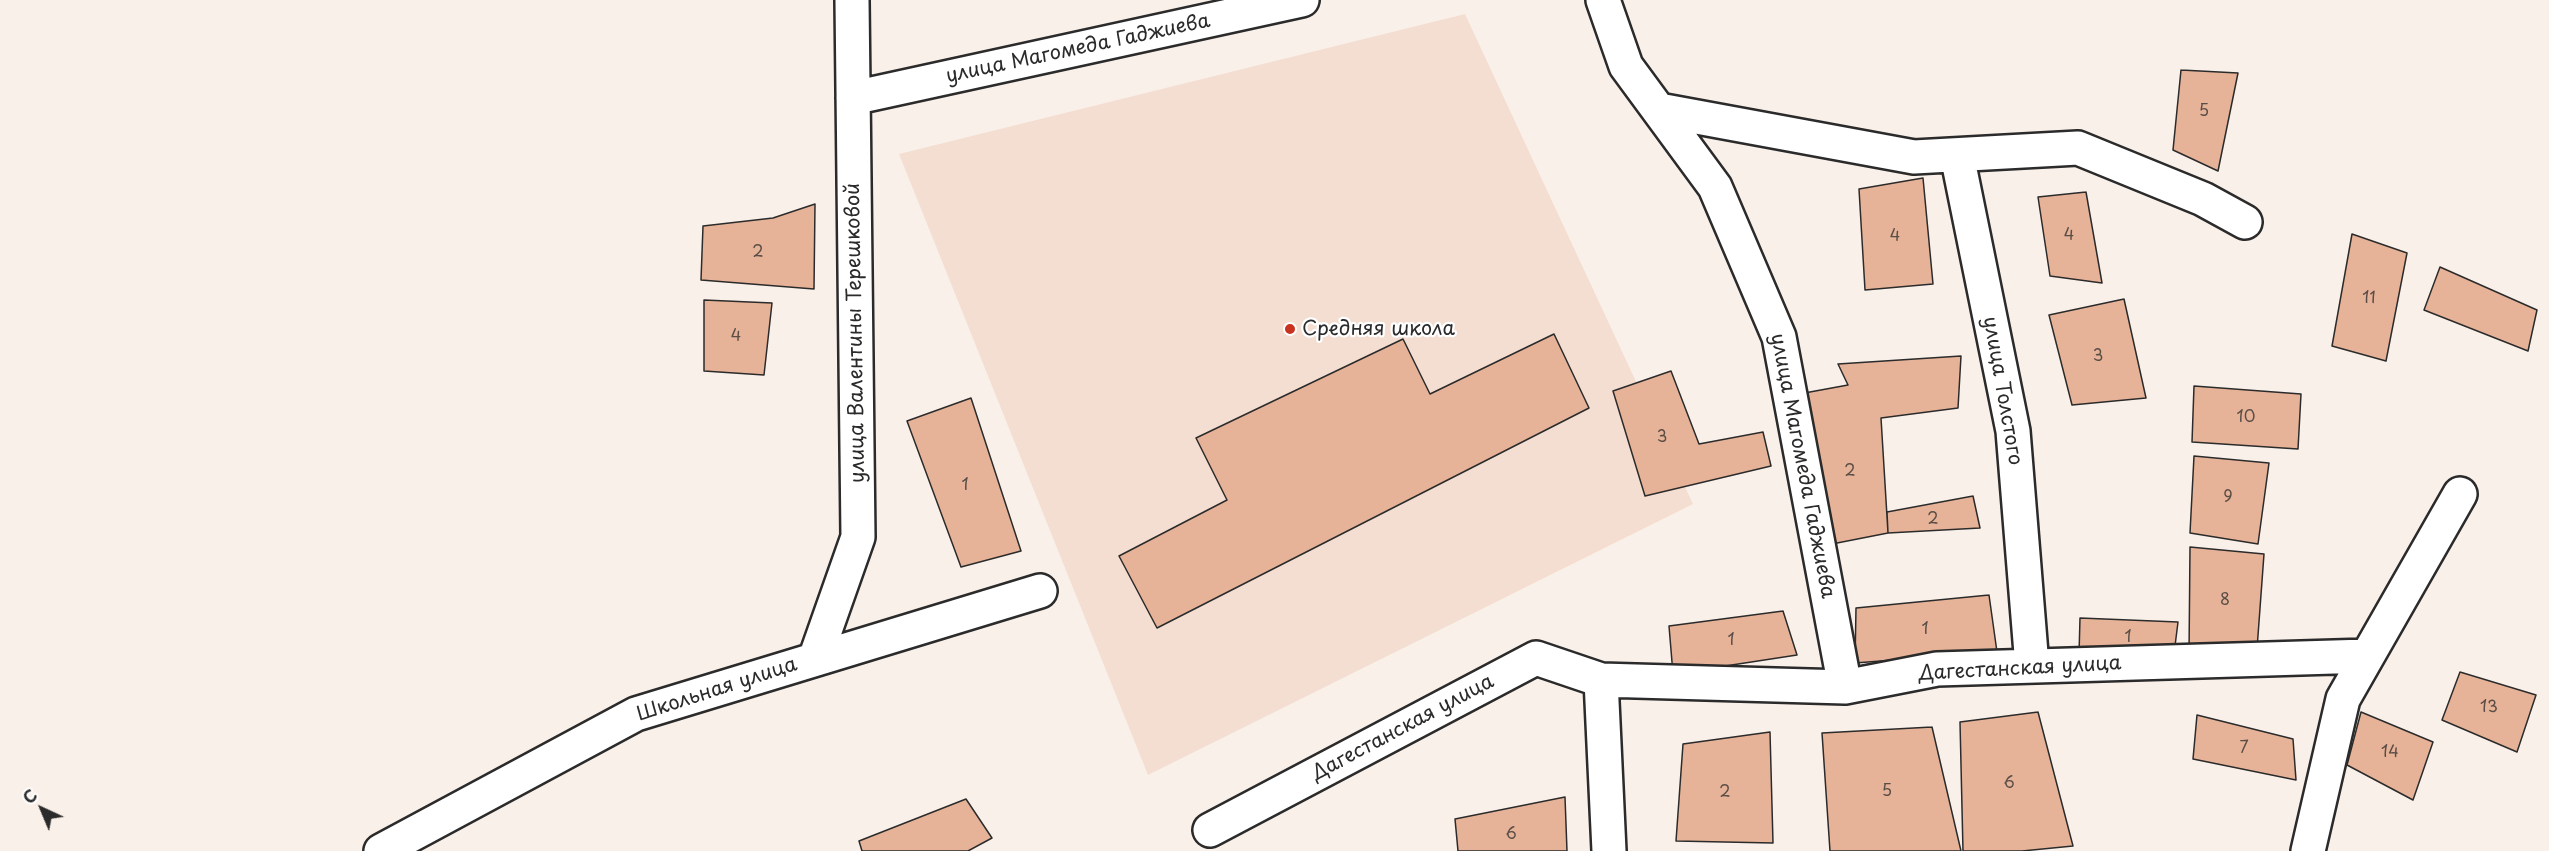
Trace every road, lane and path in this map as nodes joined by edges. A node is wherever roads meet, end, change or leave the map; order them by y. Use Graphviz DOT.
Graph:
graph roads {
  1 [pos="852,0"];
  2 [pos="1302,0"];
  3 [pos="1603,0"];
  4 [pos="853,98"];
  5 [pos="1659,110"];
  6 [pos="1957,154"];
  7 [pos="2245,222"];
  8 [pos="2460,494"];
  9 [pos="1040,591"];
  10 [pos="2367,656"];
  11 [pos="815,659"];
  12 [pos="2032,666"];
  13 [pos="1601,680"];
  14 [pos="1845,687"];
  15 [pos="1210,831"];
  16 [pos="381,851"];
  17 [pos="1609,851"];
  18 [pos="2308,851"];
  1 -- 4 [label="street, улица Валентины Терешковой"];
  2 -- 4 [label="street, улица Магомеда Гаджиева"];
  3 -- 5 [label="street, улица Магомеда Гаджиева"];
  4 -- 11 [label="street, улица Валентины Терешковой"];
  5 -- 6 [label="street"];
  5 -- 14 [label="street, улица Магомеда Гаджиева"];
  6 -- 7 [label="street"];
  6 -- 12 [label="street, улица Толстого"];
  8 -- 10 [label="street"];
  9 -- 11 [label="street, Школьная улица"];
  10 -- 12 [label="street, Дагестанская улица"];
  10 -- 18 [label="street"];
  11 -- 16 [label="street, Школьная улица"];
  12 -- 14 [label="street, Дагестанская улица"];
  13 -- 14 [label="street, Дагестанская улица"];
  13 -- 15 [label="street, Дагестанская улица"];
  13 -- 17 [label="street"];
}
